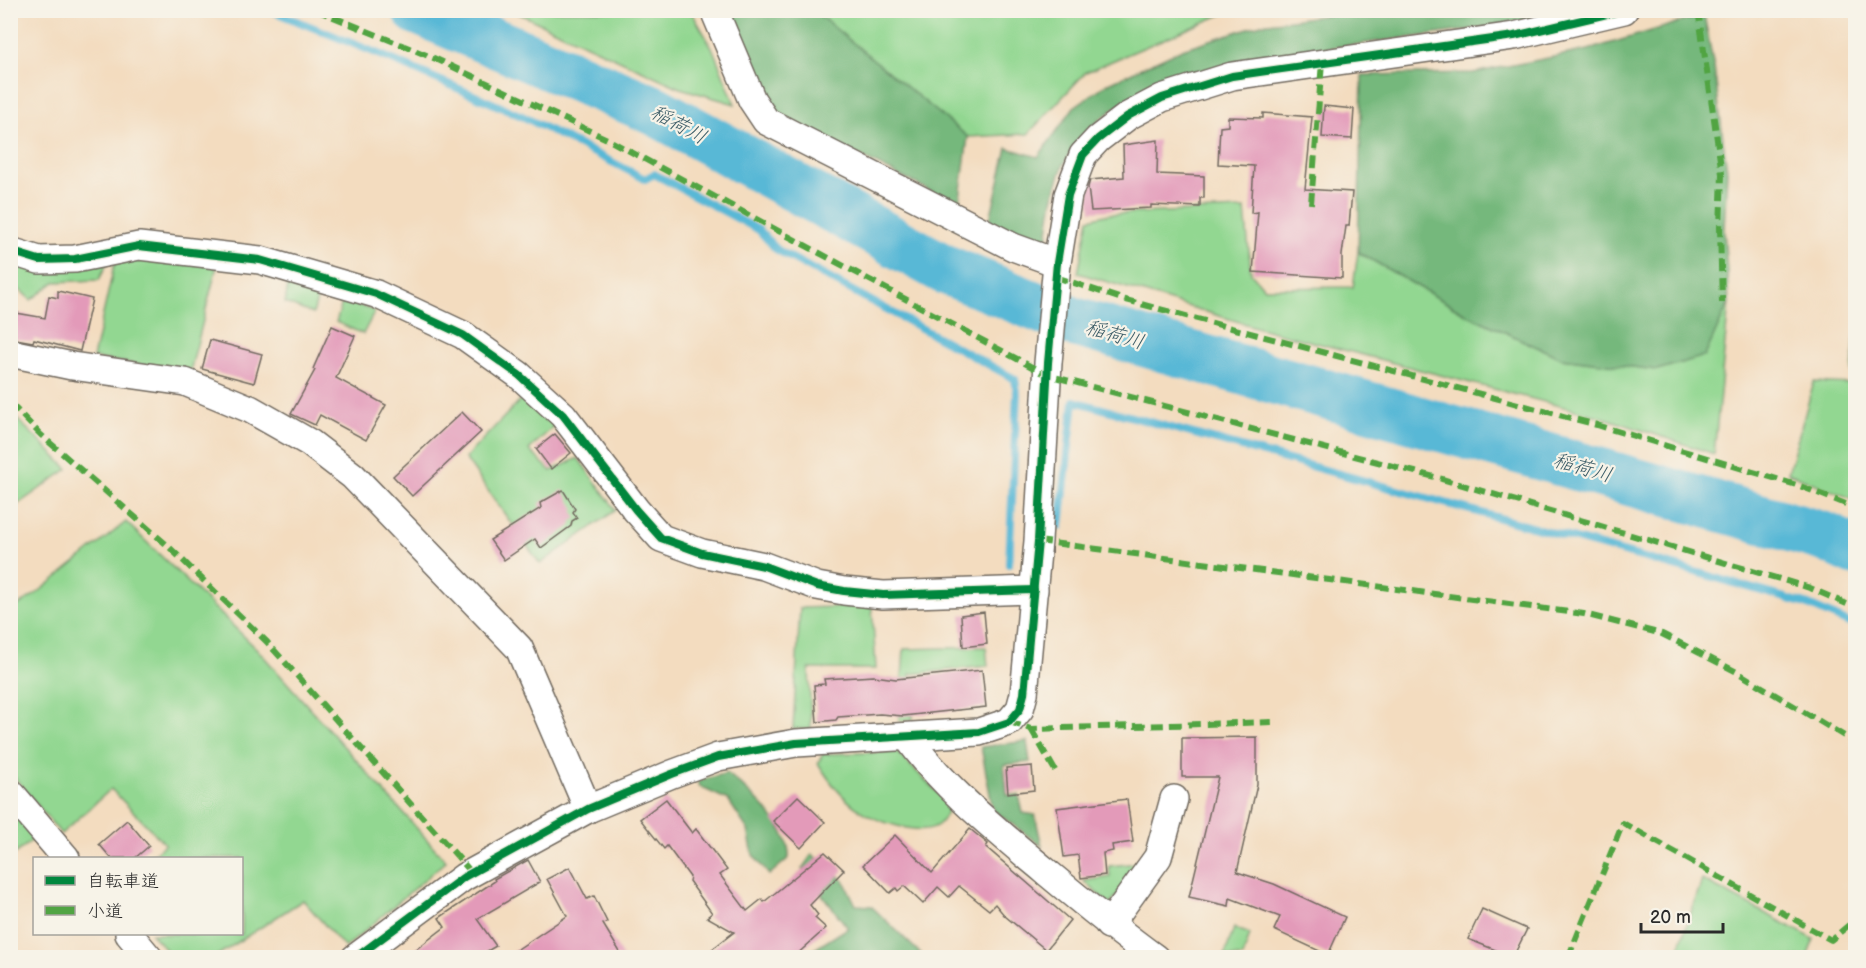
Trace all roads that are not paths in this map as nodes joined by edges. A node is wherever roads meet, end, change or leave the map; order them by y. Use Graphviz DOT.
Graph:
graph roads {
  1 [pos="714,10"];
  2 [pos="1624,10"];
  3 [pos="10,250"];
  4 [pos="1056,274"];
  5 [pos="10,353"];
  6 [pos="1034,590"];
  7 [pos="908,738"];
  8 [pos="10,792"];
  9 [pos="1174,799"];
  10 [pos="588,809"];
  11 [pos="65,857"];
  12 [pos="1109,925"];
  13 [pos="131,935"];
  14 [pos="149,957"];
  15 [pos="355,957"];
  16 [pos="1155,957"];
  1 -- 4 [label="street"];
  2 -- 4 [label="street"];
  3 -- 6 [label="street"];
  4 -- 6 [label="street"];
  5 -- 10 [label="street"];
  6 -- 7 [label="street"];
  7 -- 10 [label="street"];
  7 -- 12 [label="street"];
  8 -- 11 [label="street"];
  9 -- 12 [label="street"];
  10 -- 15 [label="street"];
  12 -- 16 [label="street"];
  13 -- 14 [label="street"];
}
